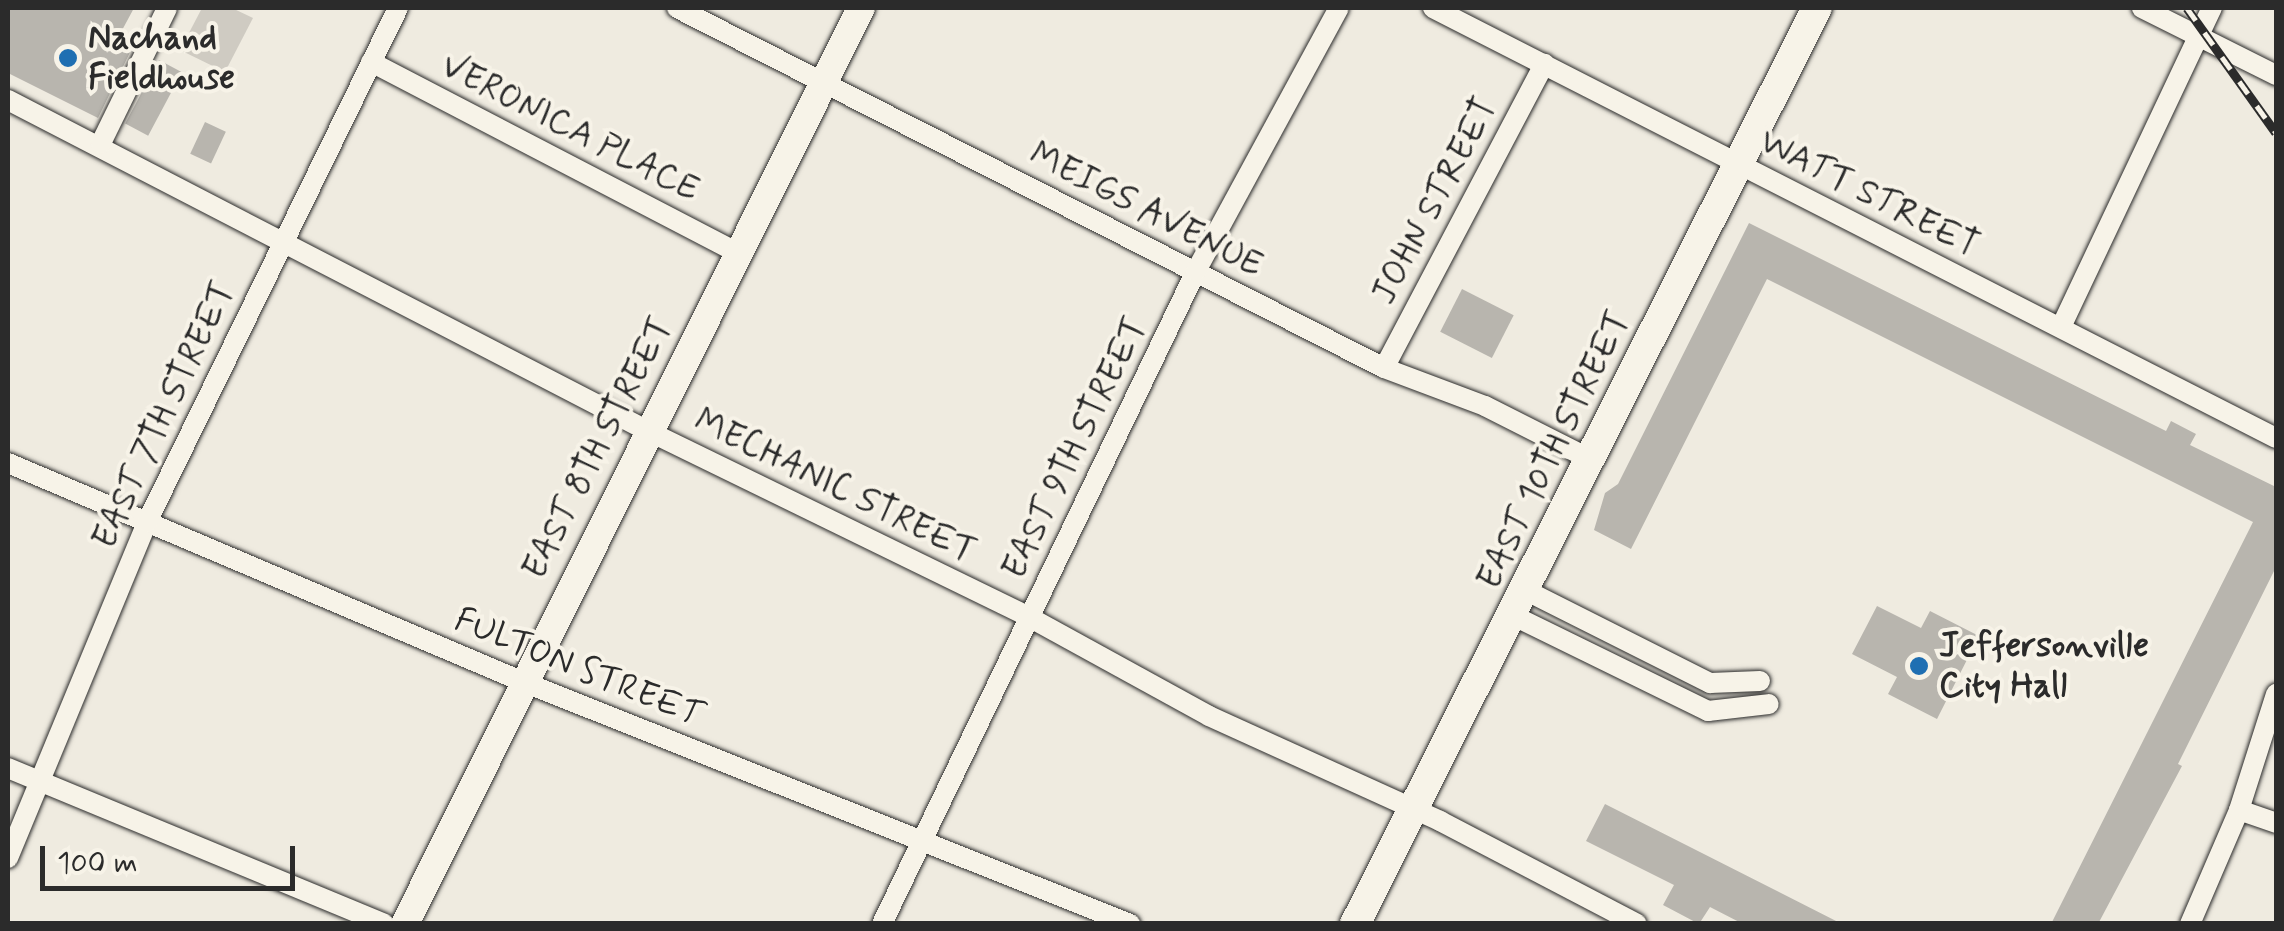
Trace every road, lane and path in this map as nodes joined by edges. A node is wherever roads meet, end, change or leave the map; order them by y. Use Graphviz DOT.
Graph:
graph roads {
  1 [pos="168,8"];
  2 [pos="398,8"];
  3 [pos="677,8"];
  4 [pos="860,8"];
  5 [pos="1339,8"];
  6 [pos="1433,8"];
  7 [pos="1817,8"];
  8 [pos="2142,8"];
  9 [pos="2212,8"];
  10 [pos="2200,36"];
  11 [pos="371,62"];
  12 [pos="1544,64"];
  13 [pos="2276,75"];
  14 [pos="821,83"];
  15 [pos="8,100"];
  16 [pos="100,143"];
  17 [pos="1738,164"];
  18 [pos="282,240"];
  19 [pos="738,253"];
  20 [pos="1196,271"];
  21 [pos="2061,326"];
  22 [pos="1384,368"];
  23 [pos="648,431"];
  24 [pos="2276,438"];
  25 [pos="1590,459"];
  26 [pos="8,463"];
  27 [pos="146,522"];
  28 [pos="1520,604"];
  29 [pos="1029,617"];
  30 [pos="521,681"];
  31 [pos="1760,681"];
  32 [pos="2276,694"];
  33 [pos="1769,704"];
  34 [pos="8,768"];
  35 [pos="40,780"];
  36 [pos="1416,810"];
  37 [pos="2240,810"];
  38 [pos="2276,823"];
  39 [pos="919,841"];
  40 [pos="8,858"];
  41 [pos="384,924"];
  42 [pos="405,924"];
  43 [pos="882,924"];
  44 [pos="1130,924"];
  45 [pos="1355,924"];
  46 [pos="1637,924"];
  47 [pos="2190,924"];
  1 -- 16 [label="street"];
  2 -- 11 [label="street, EAST 7TH STREET"];
  3 -- 14 [label="street, MEIGS AVENUE"];
  4 -- 14 [label="main road, EAST 8TH STREET"];
  5 -- 20 [label="street, EAST 9TH STREET"];
  6 -- 12 [label="street, WATT STREET"];
  7 -- 17 [label="main road, EAST 10TH STREET"];
  8 -- 10 [label="street"];
  9 -- 10 [label="street"];
  10 -- 13 [label="street"];
  10 -- 21 [label="street"];
  11 -- 18 [label="street, EAST 7TH STREET"];
  11 -- 19 [label="street, VERONICA PLACE"];
  12 -- 17 [label="street, WATT STREET"];
  12 -- 22 [label="street, JOHN STREET"];
  14 -- 19 [label="main road, EAST 8TH STREET"];
  14 -- 20 [label="street, MEIGS AVENUE"];
  15 -- 16 [label="street, MECHANIC STREET"];
  16 -- 18 [label="street, MECHANIC STREET"];
  17 -- 21 [label="street, WATT STREET"];
  17 -- 25 [label="main road, EAST 10TH STREET"];
  18 -- 23 [label="street, MECHANIC STREET"];
  18 -- 27 [label="street, EAST 7TH STREET"];
  19 -- 23 [label="main road, EAST 8TH STREET"];
  20 -- 22 [label="street, MEIGS AVENUE"];
  20 -- 29 [label="street, EAST 9TH STREET"];
  21 -- 24 [label="street, WATT STREET"];
  22 -- 25 [label="street, MEIGS AVENUE"];
  23 -- 29 [label="street, MECHANIC STREET"];
  23 -- 30 [label="main road, EAST 8TH STREET"];
  25 -- 28 [label="main road, EAST 10TH STREET"];
  26 -- 27 [label="street, FULTON STREET"];
  27 -- 30 [label="street, FULTON STREET"];
  27 -- 35 [label="street, EAST 7TH STREET"];
  28 -- 31 [label="street"];
  28 -- 33 [label="street"];
  28 -- 36 [label="main road, EAST 10TH STREET"];
  29 -- 36 [label="street, MECHANIC STREET"];
  29 -- 39 [label="street, EAST 9TH STREET"];
  30 -- 39 [label="street, FULTON STREET"];
  30 -- 42 [label="main road, EAST 8TH STREET"];
  32 -- 37 [label="street"];
  34 -- 35 [label="street"];
  35 -- 40 [label="street, EAST 7TH STREET"];
  35 -- 41 [label="street"];
  36 -- 45 [label="main road, EAST 10TH STREET"];
  36 -- 46 [label="street, MECHANIC STREET"];
  37 -- 38 [label="street"];
  37 -- 47 [label="street"];
  39 -- 43 [label="street, EAST 9TH STREET"];
  39 -- 44 [label="street, FULTON STREET"];
}
